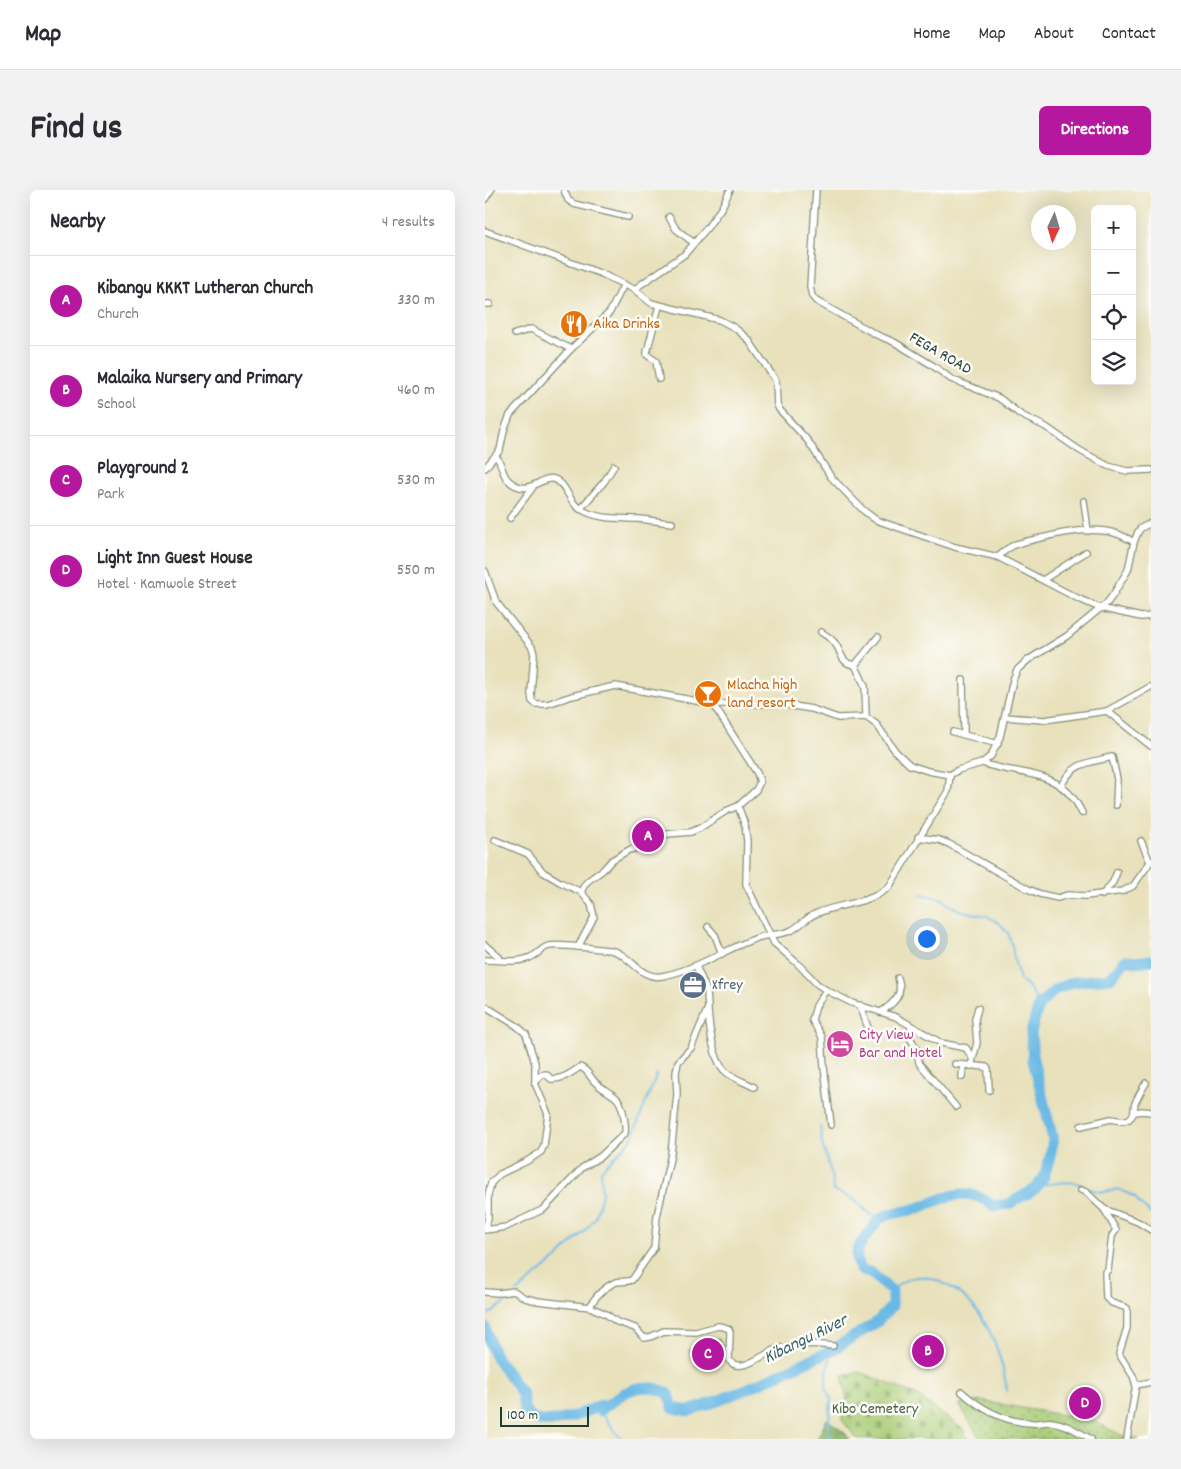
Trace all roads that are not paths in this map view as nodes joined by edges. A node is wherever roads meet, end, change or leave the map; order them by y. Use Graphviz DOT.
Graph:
graph roads {
  1 [pos="491,190"];
  2 [pos="564,190"];
  3 [pos="730,190"];
  4 [pos="816,190"];
  5 [pos="485,200"];
  6 [pos="628,217"];
  7 [pos="669,217"];
  8 [pos="485,231"];
  9 [pos="694,242"];
  10 [pos="624,284"];
  11 [pos="635,290"];
  12 [pos="659,306"];
  13 [pos="515,334"];
  14 [pos="571,349"];
  15 [pos="659,379"];
  16 [pos="497,456"];
  17 [pos="614,466"];
  18 [pos="485,468"];
  19 [pos="1151,470"];
  20 [pos="533,487"];
  21 [pos="1084,501"];
  22 [pos="580,509"];
  23 [pos="510,518"];
  24 [pos="673,523"];
  25 [pos="1151,524"];
  26 [pos="1088,531"];
  27 [pos="1134,542"];
  28 [pos="1086,552"];
  29 [pos="998,557"];
  30 [pos="485,571"];
  31 [pos="1043,580"];
  32 [pos="1100,608"];
  33 [pos="1151,616"];
  34 [pos="821,632"];
  35 [pos="878,637"];
  36 [pos="855,665"];
  37 [pos="963,680"];
  38 [pos="1150,687"];
  39 [pos="713,704"];
  40 [pos="1107,711"];
  41 [pos="866,717"];
  42 [pos="1005,717"];
  43 [pos="953,732"];
  44 [pos="964,734"];
  45 [pos="998,744"];
  46 [pos="1151,746"];
  47 [pos="982,763"];
  48 [pos="950,775"];
  49 [pos="1061,786"];
  50 [pos="1116,805"];
  51 [pos="738,806"];
  52 [pos="1082,813"];
  53 [pos="918,837"];
  54 [pos="495,840"];
  55 [pos="1141,842"];
  56 [pos="1150,861"];
  57 [pos="1117,872"];
  58 [pos="581,892"];
  59 [pos="1102,895"];
  60 [pos="708,927"];
  61 [pos="770,934"];
  62 [pos="485,945"];
  63 [pos="578,947"];
  64 [pos="722,954"];
  65 [pos="499,957"];
  66 [pos="485,960"];
  67 [pos="696,966"];
  68 [pos="898,978"];
  69 [pos="826,990"];
  70 [pos="860,1005"];
  71 [pos="485,1006"];
  72 [pos="707,1008"];
  73 [pos="977,1008"];
  74 [pos="881,1012"];
  75 [pos="911,1027"];
  76 [pos="868,1028"];
  77 [pos="972,1058"];
  78 [pos="955,1064"];
  79 [pos="963,1066"];
  80 [pos="971,1066"];
  81 [pos="962,1077"];
  82 [pos="1146,1083"];
  83 [pos="535,1084"];
  84 [pos="753,1086"];
  85 [pos="989,1090"];
  86 [pos="956,1107"];
  87 [pos="1135,1112"];
  88 [pos="1151,1112"];
  89 [pos="831,1124"];
  90 [pos="1081,1126"];
  91 [pos="1081,1190"];
  92 [pos="1104,1209"];
  93 [pos="485,1230"];
  94 [pos="1151,1230"];
  95 [pos="485,1292"];
  96 [pos="590,1307"];
  97 [pos="833,1346"];
  98 [pos="1151,1382"];
  99 [pos="1137,1385"];
  100 [pos="962,1392"];
  101 [pos="1091,1439"];
  102 [pos="1127,1439"];
  1 -- 5 [label="street"];
  2 -- 6 [label="street"];
  3 -- 9 [label="street"];
  4 -- 19 [label="street, FEGA ROAD"];
  7 -- 9 [label="street"];
  8 -- 10 [label="street"];
  9 -- 11 [label="street"];
  10 -- 11 [label="street"];
  10 -- 14 [label="street"];
  11 -- 12 [label="street"];
  12 -- 15 [label="street"];
  12 -- 29 [label="street"];
  13 -- 14 [label="street"];
  14 -- 16 [label="street"];
  16 -- 18 [label="street"];
  16 -- 20 [label="street"];
  17 -- 22 [label="street"];
  20 -- 22 [label="street"];
  20 -- 23 [label="street"];
  21 -- 26 [label="street"];
  22 -- 24 [label="street"];
  25 -- 27 [label="street"];
  26 -- 27 [label="street"];
  26 -- 29 [label="street"];
  27 -- 32 [label="street"];
  28 -- 31 [label="street"];
  29 -- 31 [label="street"];
  30 -- 39 [label="street"];
  31 -- 32 [label="street"];
  32 -- 33 [label="street"];
  32 -- 42 [label="street"];
  34 -- 36 [label="street"];
  35 -- 36 [label="street"];
  36 -- 41 [label="street"];
  37 -- 44 [label="street"];
  38 -- 40 [label="street"];
  39 -- 41 [label="street"];
  39 -- 51 [label="street"];
  40 -- 42 [label="street"];
  40 -- 46 [label="street"];
  41 -- 48 [label="street"];
  42 -- 45 [label="street"];
  43 -- 44 [label="street"];
  44 -- 45 [label="street"];
  45 -- 47 [label="street"];
  47 -- 48 [label="street"];
  47 -- 49 [label="street"];
  48 -- 53 [label="street"];
  49 -- 50 [label="street"];
  49 -- 52 [label="street"];
  51 -- 58 [label="street"];
  51 -- 61 [label="street"];
  53 -- 59 [label="street"];
  53 -- 61 [label="street"];
  54 -- 58 [label="street"];
  55 -- 56 [label="street"];
  56 -- 59 [label="street"];
  57 -- 59 [label="street"];
  58 -- 63 [label="street"];
  60 -- 64 [label="street"];
  61 -- 64 [label="street"];
  61 -- 69 [label="street"];
  62 -- 65 [label="street"];
  63 -- 66 [label="street"];
  63 -- 67 [label="street"];
  64 -- 67 [label="street"];
  67 -- 72 [label="street"];
  68 -- 74 [label="street"];
  69 -- 70 [label="street"];
  69 -- 89 [label="street"];
  70 -- 74 [label="street"];
  70 -- 76 [label="street"];
  71 -- 83 [label="street"];
  72 -- 84 [label="street"];
  72 -- 96 [label="street"];
  73 -- 77 [label="street"];
  74 -- 75 [label="street"];
  75 -- 77 [label="street"];
  75 -- 86 [label="street"];
  77 -- 80 [label="street"];
  78 -- 79 [label="street"];
  79 -- 80 [label="street"];
  79 -- 81 [label="street"];
  80 -- 85 [label="street"];
  82 -- 87 [label="street"];
  83 -- 93 [label="street"];
  83 -- 93 [label="street"];
  87 -- 88 [label="street"];
  87 -- 90 [label="street"];
  91 -- 92 [label="street"];
  92 -- 94 [label="street"];
  92 -- 99 [label="street"];
  95 -- 96 [label="street"];
  96 -- 97 [label="street"];
  98 -- 99 [label="street"];
  99 -- 102 [label="street"];
  100 -- 101 [label="street"];
}
